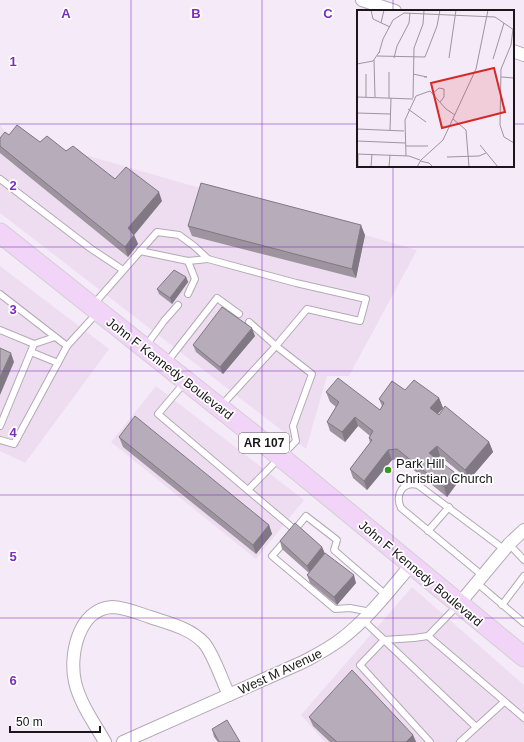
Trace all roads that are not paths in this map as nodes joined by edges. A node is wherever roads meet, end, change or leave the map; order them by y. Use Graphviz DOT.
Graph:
graph roads {
  1 [pos="362,0"];
  2 [pos="392,10"];
  3 [pos="514,51"];
  4 [pos="524,55"];
  5 [pos="0,179"];
  6 [pos="0,234"];
  7 [pos="140,251"];
  8 [pos="208,259"];
  9 [pos="188,261"];
  10 [pos="123,270"];
  11 [pos="0,294"];
  12 [pos="188,294"];
  13 [pos="178,304"];
  14 [pos="95,309"];
  15 [pos="239,314"];
  16 [pos="249,322"];
  17 [pos="0,330"];
  18 [pos="55,337"];
  19 [pos="34,344"];
  20 [pos="67,346"];
  21 [pos="276,346"];
  22 [pos="144,348"];
  23 [pos="31,352"];
  24 [pos="58,364"];
  25 [pos="164,364"];
  26 [pos="185,381"];
  27 [pos="219,408"];
  28 [pos="0,426"];
  29 [pos="0,440"];
  30 [pos="280,456"];
  31 [pos="248,490"];
  32 [pos="449,507"];
  33 [pos="295,530"];
  34 [pos="524,530"];
  35 [pos="428,531"];
  36 [pos="507,547"];
  37 [pos="524,560"];
  38 [pos="412,565"];
  39 [pos="524,576"];
  40 [pos="480,579"];
  41 [pos="386,595"];
  42 [pos="459,604"];
  43 [pos="502,604"];
  44 [pos="367,616"];
  45 [pos="524,623"];
  46 [pos="428,636"];
  47 [pos="384,640"];
  48 [pos="523,655"];
  49 [pos="229,695"];
  50 [pos="504,702"];
  51 [pos="524,718"];
  52 [pos="476,727"];
  53 [pos="105,742"];
  54 [pos="123,742"];
  55 [pos="430,742"];
  56 [pos="460,742"];
  1 -- 2 [label="street"];
  3 -- 4 [label="street"];
  5 -- 10 [label="lane"];
  6 -- 14 [label="main road, John F Kennedy Boulevard / AR 107"];
  7 -- 8 [label="lane"];
  7 -- 9 [label="lane"];
  7 -- 10 [label="lane"];
  8 -- 9 [label="lane"];
  8 -- 21 [label="lane"];
  9 -- 12 [label="lane"];
  10 -- 14 [label="lane"];
  11 -- 18 [label="lane"];
  13 -- 22 [label="lane"];
  14 -- 20 [label="lane"];
  14 -- 22 [label="main road, John F Kennedy Boulevard / AR 107"];
  15 -- 25 [label="lane"];
  16 -- 21 [label="lane"];
  17 -- 19 [label="lane"];
  18 -- 19 [label="lane"];
  18 -- 20 [label="lane"];
  19 -- 23 [label="lane"];
  20 -- 24 [label="lane"];
  21 -- 27 [label="lane"];
  21 -- 30 [label="lane"];
  22 -- 25 [label="main road, John F Kennedy Boulevard / AR 107"];
  23 -- 24 [label="lane"];
  23 -- 28 [label="lane"];
  24 -- 29 [label="lane"];
  25 -- 26 [label="main road, John F Kennedy Boulevard / AR 107"];
  26 -- 27 [label="main road, John F Kennedy Boulevard / AR 107"];
  26 -- 31 [label="lane"];
  27 -- 30 [label="main road, John F Kennedy Boulevard / AR 107"];
  30 -- 31 [label="lane"];
  30 -- 38 [label="main road, John F Kennedy Boulevard / AR 107"];
  31 -- 33 [label="lane"];
  32 -- 35 [label="lane"];
  32 -- 35 [label="lane"];
  32 -- 36 [label="lane"];
  33 -- 41 [label="lane"];
  33 -- 44 [label="lane"];
  34 -- 36 [label="street"];
  35 -- 40 [label="lane"];
  36 -- 37 [label="lane"];
  36 -- 40 [label="street"];
  38 -- 41 [label="street, West M Avenue"];
  38 -- 42 [label="main road, John F Kennedy Boulevard / AR 107"];
  39 -- 43 [label="lane"];
  40 -- 42 [label="street"];
  40 -- 43 [label="lane"];
  41 -- 44 [label="street, West M Avenue"];
  42 -- 46 [label="lane"];
  42 -- 48 [label="main road, John F Kennedy Boulevard / AR 107"];
  43 -- 45 [label="lane"];
  44 -- 47 [label="lane"];
  44 -- 49 [label="street, West M Avenue"];
  46 -- 47 [label="lane"];
  46 -- 50 [label="lane"];
  47 -- 52 [label="lane"];
  47 -- 55 [label="lane"];
  49 -- 53 [label="street"];
  49 -- 54 [label="street, West M Avenue"];
  50 -- 51 [label="lane"];
  50 -- 52 [label="lane"];
  52 -- 56 [label="lane"];
}
